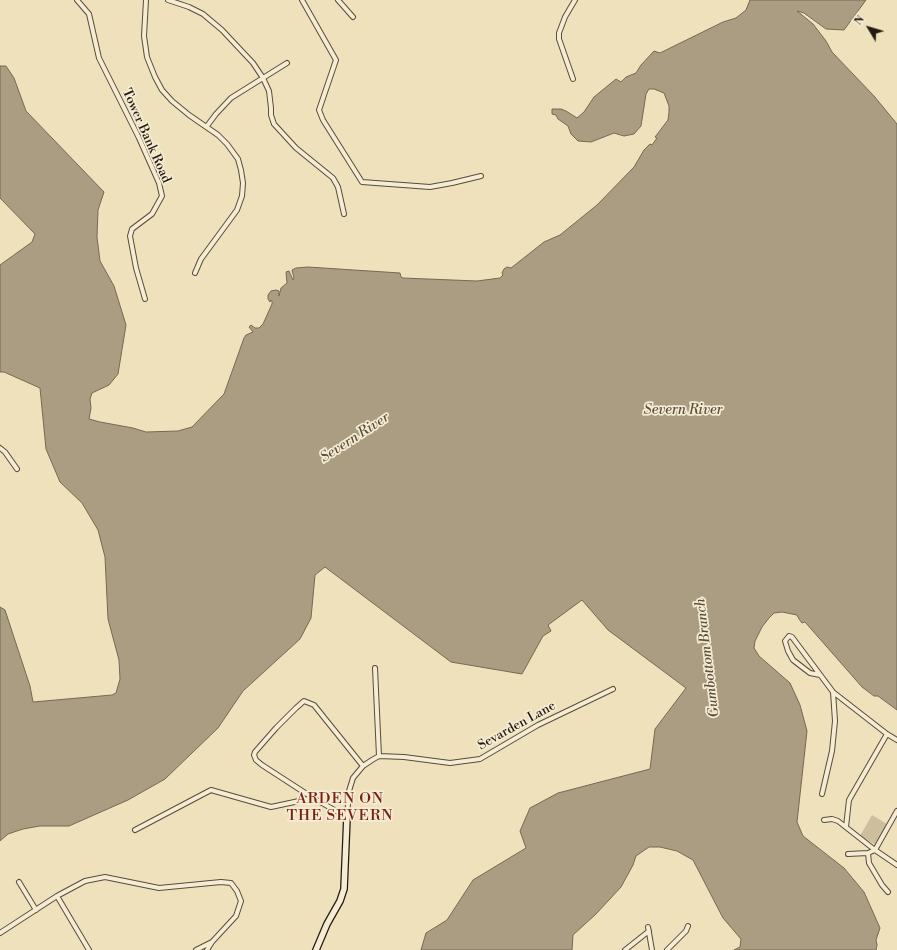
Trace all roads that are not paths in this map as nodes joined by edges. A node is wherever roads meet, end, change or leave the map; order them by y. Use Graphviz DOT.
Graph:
graph roads {
  1 [pos="77,0"];
  2 [pos="146,0"];
  3 [pos="168,0"];
  4 [pos="302,0"];
  5 [pos="338,0"];
  6 [pos="575,0"];
  7 [pos="353,17"];
  8 [pos="287,63"];
  9 [pos="263,78"];
  10 [pos="574,79"];
  11 [pos="207,126"];
  12 [pos="481,176"];
  13 [pos="344,214"];
  14 [pos="195,273"];
  15 [pos="145,299"];
  16 [pos="0,448"];
  17 [pos="17,469"];
  18 [pos="375,668"];
  19 [pos="820,675"];
  20 [pos="613,688"];
  21 [pos="833,692"];
  22 [pos="887,734"];
  23 [pos="897,740"];
  24 [pos="379,756"];
  25 [pos="363,766"];
  26 [pos="822,794"];
  27 [pos="313,798"];
  28 [pos="897,811"];
  29 [pos="347,818"];
  30 [pos="824,820"];
  31 [pos="846,827"];
  32 [pos="135,830"];
  33 [pos="875,850"];
  34 [pos="868,853"];
  35 [pos="848,854"];
  36 [pos="897,865"];
  37 [pos="19,882"];
  38 [pos="888,892"];
  39 [pos="57,896"];
  40 [pos="36,910"];
  41 [pos="688,926"];
  42 [pos="0,933"];
  43 [pos="212,942"];
  44 [pos="89,950"];
  45 [pos="196,950"];
  46 [pos="207,950"];
  47 [pos="316,950"];
  48 [pos="625,950"];
  49 [pos="652,950"];
  50 [pos="667,950"];
  1 -- 15 [label="street, Tower Bank Road"];
  2 -- 11 [label="street"];
  3 -- 9 [label="street"];
  4 -- 12 [label="street"];
  5 -- 7 [label="street"];
  6 -- 10 [label="street"];
  8 -- 9 [label="street"];
  9 -- 11 [label="street"];
  9 -- 13 [label="street"];
  11 -- 14 [label="street"];
  16 -- 17 [label="street"];
  18 -- 24 [label="street"];
  19 -- 19 [label="street"];
  19 -- 21 [label="street"];
  20 -- 24 [label="street, Sevarden Lane"];
  21 -- 22 [label="street"];
  21 -- 26 [label="street"];
  22 -- 23 [label="street"];
  22 -- 31 [label="street"];
  24 -- 25 [label="street"];
  25 -- 27 [label="street"];
  25 -- 29 [label="street"];
  27 -- 29 [label="street"];
  27 -- 32 [label="street"];
  28 -- 33 [label="street"];
  29 -- 47 [label="street"];
  30 -- 31 [label="street"];
  31 -- 33 [label="street"];
  33 -- 34 [label="street"];
  33 -- 36 [label="street"];
  34 -- 35 [label="street"];
  34 -- 38 [label="street"];
  37 -- 40 [label="street"];
  39 -- 40 [label="street"];
  39 -- 43 [label="street"];
  39 -- 44 [label="street"];
  40 -- 42 [label="street"];
  41 -- 50 [label="street"];
  43 -- 45 [label="street"];
  43 -- 46 [label="street"];
  48 -- 49 [label="street"];
}
